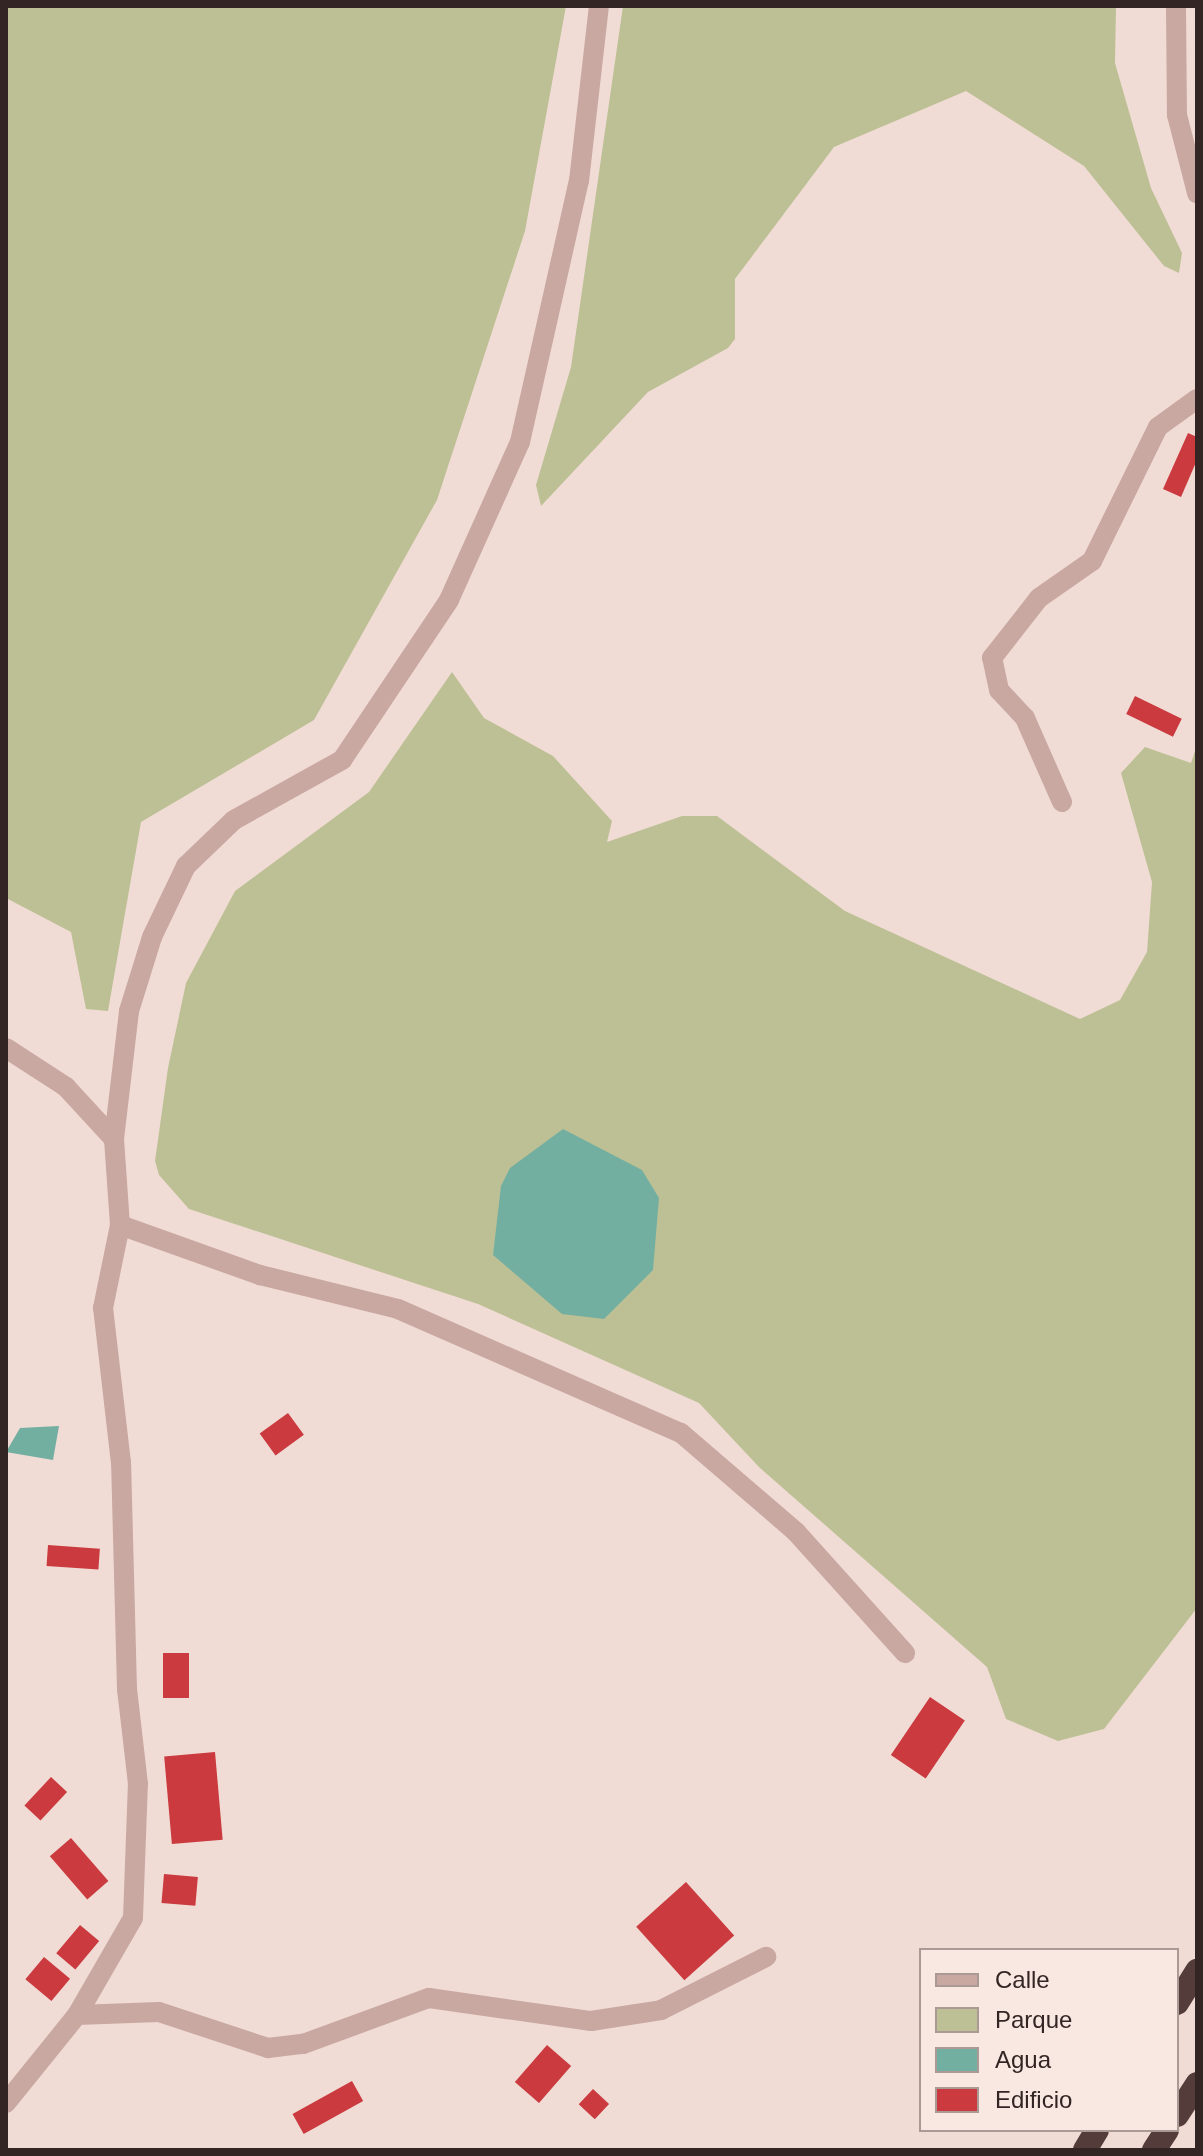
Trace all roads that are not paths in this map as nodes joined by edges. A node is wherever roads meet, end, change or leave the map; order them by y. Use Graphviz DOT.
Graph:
graph roads {
  1 [pos="599,6"];
  2 [pos="1176,6"];
  3 [pos="1197,193"];
  4 [pos="1197,399"];
  5 [pos="1062,802"];
  6 [pos="6,1048"];
  7 [pos="114,1139"];
  8 [pos="120,1225"];
  9 [pos="905,1653"];
  10 [pos="766,1957"];
  11 [pos="1197,1971"];
  12 [pos="1179,2000"];
  13 [pos="77,2015"];
  14 [pos="1197,2084"];
  15 [pos="6,2103"];
  16 [pos="1179,2112"];
  17 [pos="1096,2132"];
  18 [pos="1166,2132"];
  19 [pos="1085,2150"];
  20 [pos="1154,2150"];
  1 -- 7 [label="street"];
  2 -- 3 [label="street"];
  4 -- 5 [label="street"];
  6 -- 7 [label="street"];
  7 -- 8 [label="street"];
  8 -- 9 [label="street"];
  8 -- 13 [label="street"];
  10 -- 13 [label="street"];
  11 -- 12 [label="highway"];
  13 -- 15 [label="street"];
  14 -- 16 [label="highway"];
  17 -- 19 [label="highway"];
  18 -- 20 [label="highway"];
}
